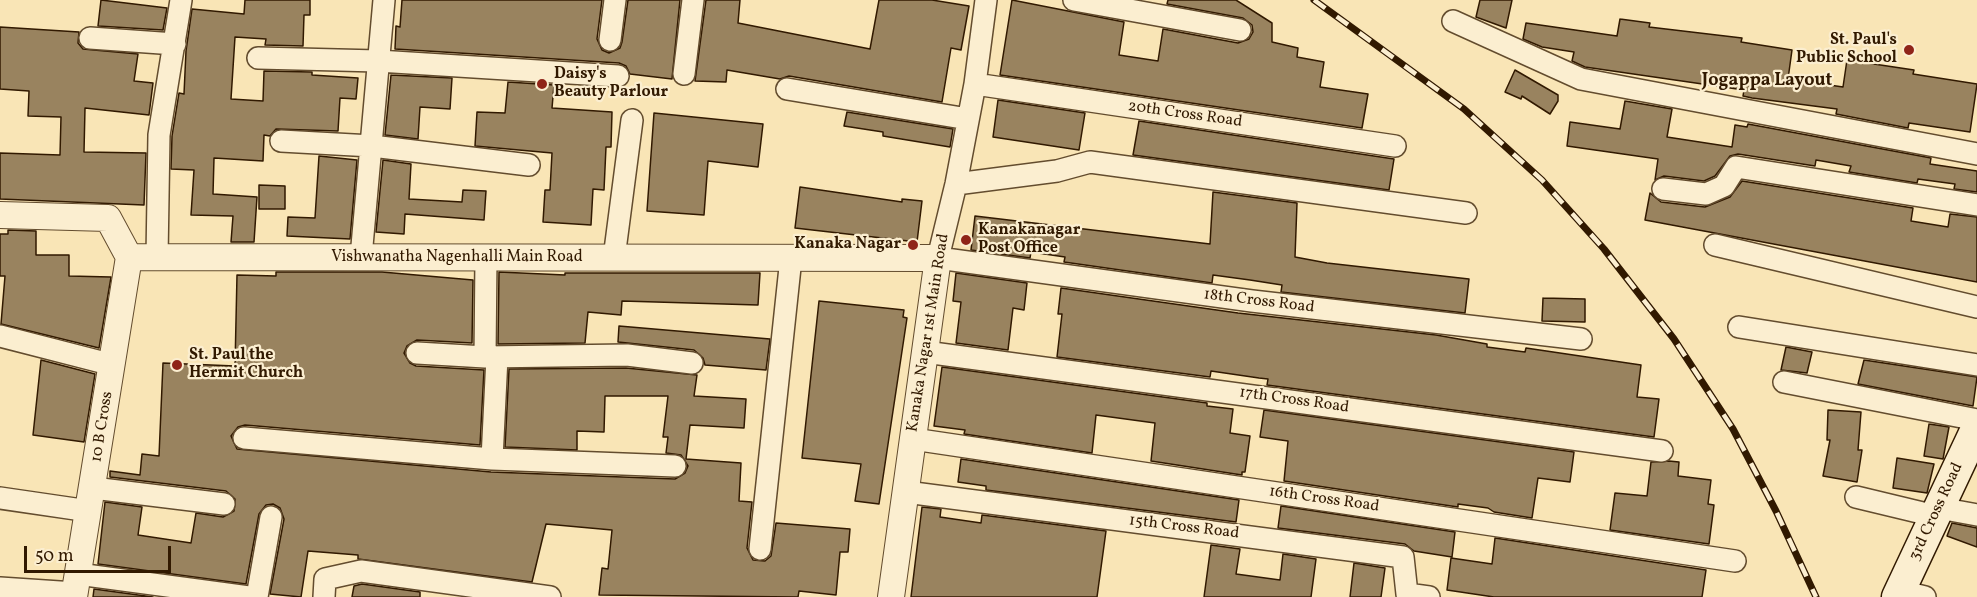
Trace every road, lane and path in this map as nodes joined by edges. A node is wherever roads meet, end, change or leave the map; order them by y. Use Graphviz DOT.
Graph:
graph roads {
  1 [pos="181,0"];
  2 [pos="384,0"];
  3 [pos="615,0"];
  4 [pos="693,0"];
  5 [pos="986,0"];
  6 [pos="1074,0"];
  7 [pos="1453,21"];
  8 [pos="1240,30"];
  9 [pos="90,38"];
  10 [pos="610,40"];
  11 [pos="175,44"];
  12 [pos="258,58"];
  13 [pos="378,61"];
  14 [pos="684,74"];
  15 [pos="618,76"];
  16 [pos="975,84"];
  17 [pos="788,89"];
  18 [pos="968,119"];
  19 [pos="632,120"];
  20 [pos="281,141"];
  21 [pos="372,146"];
  22 [pos="1395,146"];
  23 [pos="1977,154"];
  24 [pos="529,165"];
  25 [pos="956,184"];
  26 [pos="1663,189"];
  27 [pos="1977,205"];
  28 [pos="1466,213"];
  29 [pos="0,215"];
  30 [pos="1715,245"];
  31 [pos="129,257"];
  32 [pos="156,257"];
  33 [pos="361,257"];
  34 [pos="486,258"];
  35 [pos="614,258"];
  36 [pos="791,258"];
  37 [pos="938,258"];
  38 [pos="1977,307"];
  39 [pos="1739,327"];
  40 [pos="0,336"];
  41 [pos="1581,339"];
  42 [pos="925,352"];
  43 [pos="417,353"];
  44 [pos="491,357"];
  45 [pos="692,363"];
  46 [pos="113,365"];
  47 [pos="1977,365"];
  48 [pos="1784,382"];
  49 [pos="1977,420"];
  50 [pos="1977,427"];
  51 [pos="244,438"];
  52 [pos="913,439"];
  53 [pos="1662,451"];
  54 [pos="492,459"];
  55 [pos="675,466"];
  56 [pos="906,492"];
  57 [pos="1856,497"];
  58 [pos="0,498"];
  59 [pos="91,500"];
  60 [pos="224,504"];
  61 [pos="1937,512"];
  62 [pos="1977,516"];
  63 [pos="271,518"];
  64 [pos="760,549"];
  65 [pos="1735,561"];
  66 [pos="0,588"];
  67 [pos="76,588"];
  68 [pos="1907,595"];
  69 [pos="249,597"];
  70 [pos="257,597"];
  71 [pos="324,597"];
  72 [pos="550,597"];
  73 [pos="891,597"];
  74 [pos="1429,597"];
  1 -- 11 [label="street"];
  2 -- 13 [label="street"];
  3 -- 10 [label="street"];
  4 -- 14 [label="street"];
  5 -- 16 [label="street, Kanaka Nagar 1st Main Road"];
  6 -- 8 [label="street"];
  7 -- 23 [label="street"];
  9 -- 11 [label="street"];
  11 -- 32 [label="street"];
  12 -- 13 [label="street"];
  13 -- 15 [label="street"];
  13 -- 21 [label="street"];
  16 -- 18 [label="street, Kanaka Nagar 1st Main Road"];
  16 -- 22 [label="street, 20th Cross Road"];
  17 -- 18 [label="street"];
  18 -- 25 [label="street, Kanaka Nagar 1st Main Road"];
  19 -- 35 [label="street"];
  20 -- 21 [label="street"];
  21 -- 24 [label="street"];
  21 -- 33 [label="street"];
  25 -- 28 [label="street"];
  25 -- 37 [label="street, Kanaka Nagar 1st Main Road"];
  26 -- 27 [label="street"];
  29 -- 31 [label="street"];
  30 -- 38 [label="street"];
  31 -- 32 [label="street, Vishwanatha Nagenhalli Main Road"];
  31 -- 46 [label="street, 10 B Cross"];
  32 -- 33 [label="street, Vishwanatha Nagenhalli Main Road"];
  33 -- 34 [label="street, Vishwanatha Nagenhalli Main Road"];
  34 -- 35 [label="street, Vishwanatha Nagenhalli Main Road"];
  34 -- 44 [label="street"];
  35 -- 36 [label="street, Vishwanatha Nagenhalli Main Road"];
  36 -- 37 [label="street, Vishwanatha Nagenhalli Main Road"];
  36 -- 64 [label="street"];
  37 -- 41 [label="street, 18th Cross Road"];
  37 -- 42 [label="street, Kanaka Nagar 1st Main Road"];
  39 -- 47 [label="street"];
  40 -- 46 [label="street"];
  42 -- 52 [label="street, Kanaka Nagar 1st Main Road"];
  42 -- 53 [label="street, 17th Cross Road"];
  43 -- 44 [label="street"];
  44 -- 45 [label="street"];
  44 -- 54 [label="street"];
  46 -- 59 [label="street, 10 B Cross"];
  48 -- 49 [label="street"];
  50 -- 61 [label="main road, 3rd Cross Road"];
  51 -- 54 [label="street"];
  52 -- 56 [label="street, Kanaka Nagar 1st Main Road"];
  52 -- 65 [label="street, 16th Cross Road"];
  54 -- 55 [label="street"];
  56 -- 73 [label="street, Kanaka Nagar 1st Main Road"];
  56 -- 74 [label="street, 15th Cross Road"];
  57 -- 61 [label="street"];
  58 -- 59 [label="street"];
  59 -- 60 [label="street"];
  59 -- 67 [label="street, 10 B Cross"];
  61 -- 62 [label="street"];
  61 -- 68 [label="main road, 3rd Cross Road"];
  63 -- 70 [label="street"];
  66 -- 67 [label="street"];
  67 -- 69 [label="street"];
  71 -- 72 [label="street"];
}
